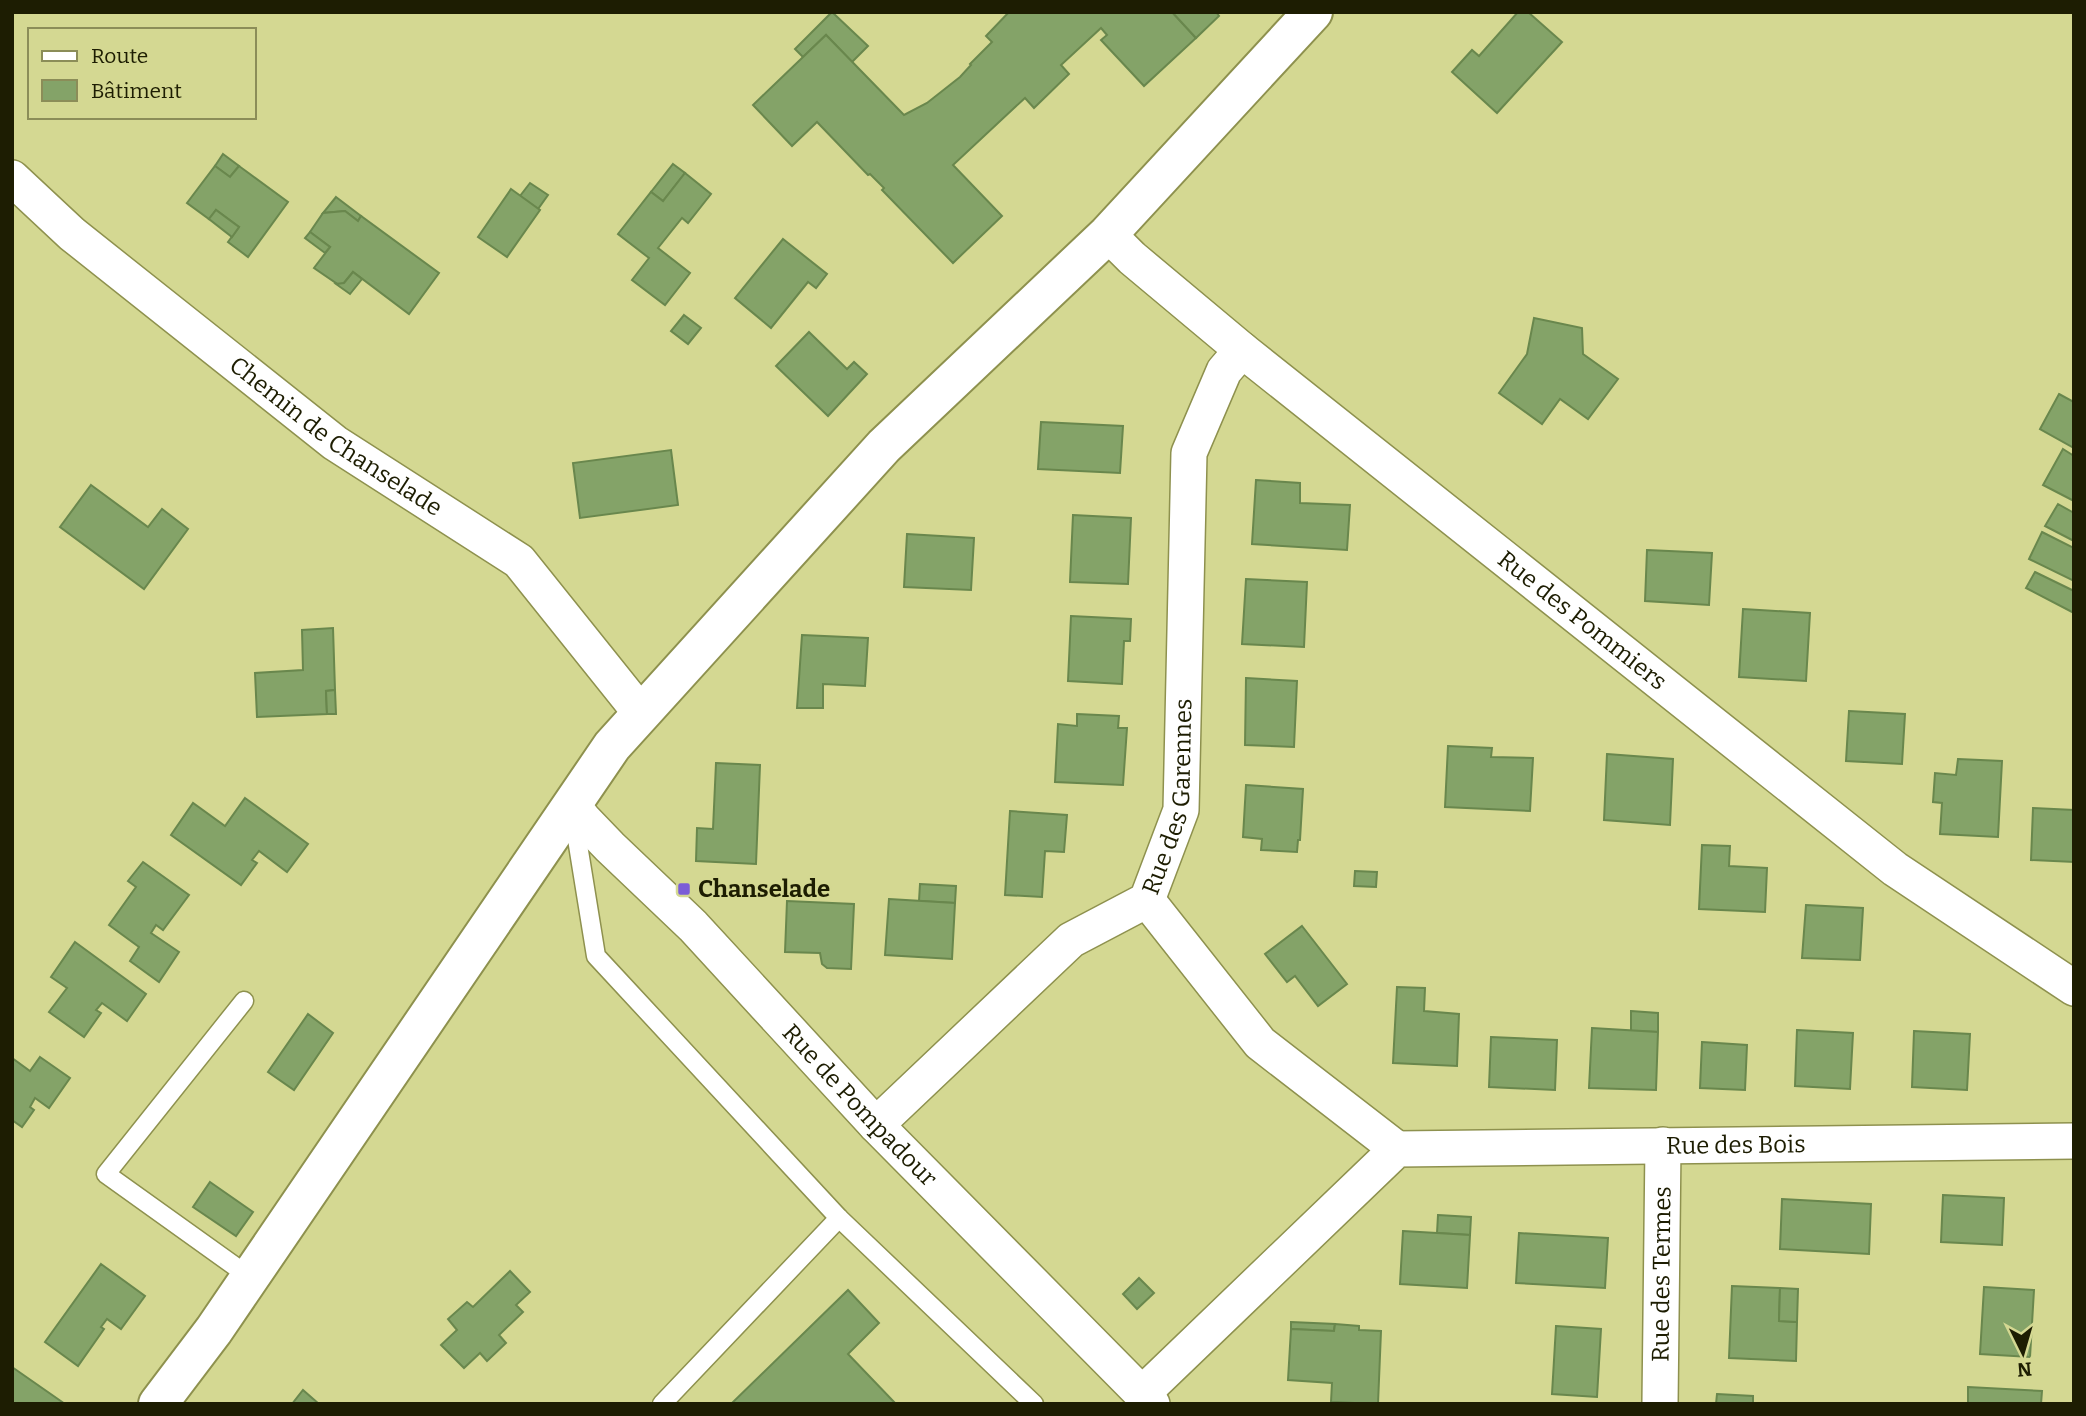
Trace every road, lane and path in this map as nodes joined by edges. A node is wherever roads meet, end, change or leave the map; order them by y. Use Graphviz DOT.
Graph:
graph roads {
  1 [pos="1312,12"];
  2 [pos="12,178"];
  3 [pos="1108,234"];
  4 [pos="1242,350"];
  5 [pos="640,712"];
  6 [pos="572,805"];
  7 [pos="1147,900"];
  8 [pos="2074,988"];
  9 [pos="244,1001"];
  10 [pos="876,1125"];
  11 [pos="2069,1130"];
  12 [pos="1663,1145"];
  13 [pos="1397,1149"];
  14 [pos="839,1218"];
  15 [pos="250,1277"];
  16 [pos="1147,1398"];
  17 [pos="158,1404"];
  18 [pos="662,1404"];
  19 [pos="1034,1404"];
  20 [pos="1660,1404"];
  1 -- 3 [label="street"];
  2 -- 5 [label="street, Chemin de Chanselade"];
  3 -- 4 [label="street, Rue des Pommiers"];
  3 -- 5 [label="street"];
  4 -- 7 [label="street, Rue des Garennes"];
  4 -- 8 [label="street, Rue des Pommiers"];
  5 -- 6 [label="street"];
  6 -- 10 [label="street, Rue de Pompadour"];
  6 -- 14 [label="lane"];
  6 -- 15 [label="street"];
  7 -- 10 [label="street, Rue des Garennes"];
  7 -- 13 [label="street"];
  9 -- 15 [label="lane"];
  10 -- 16 [label="street, Rue de Pompadour"];
  11 -- 12 [label="street, Rue des Bois"];
  12 -- 13 [label="street, Rue des Bois"];
  12 -- 20 [label="street, Rue des Termes"];
  13 -- 16 [label="street"];
  14 -- 18 [label="lane"];
  14 -- 19 [label="lane"];
  15 -- 17 [label="street"];
}
